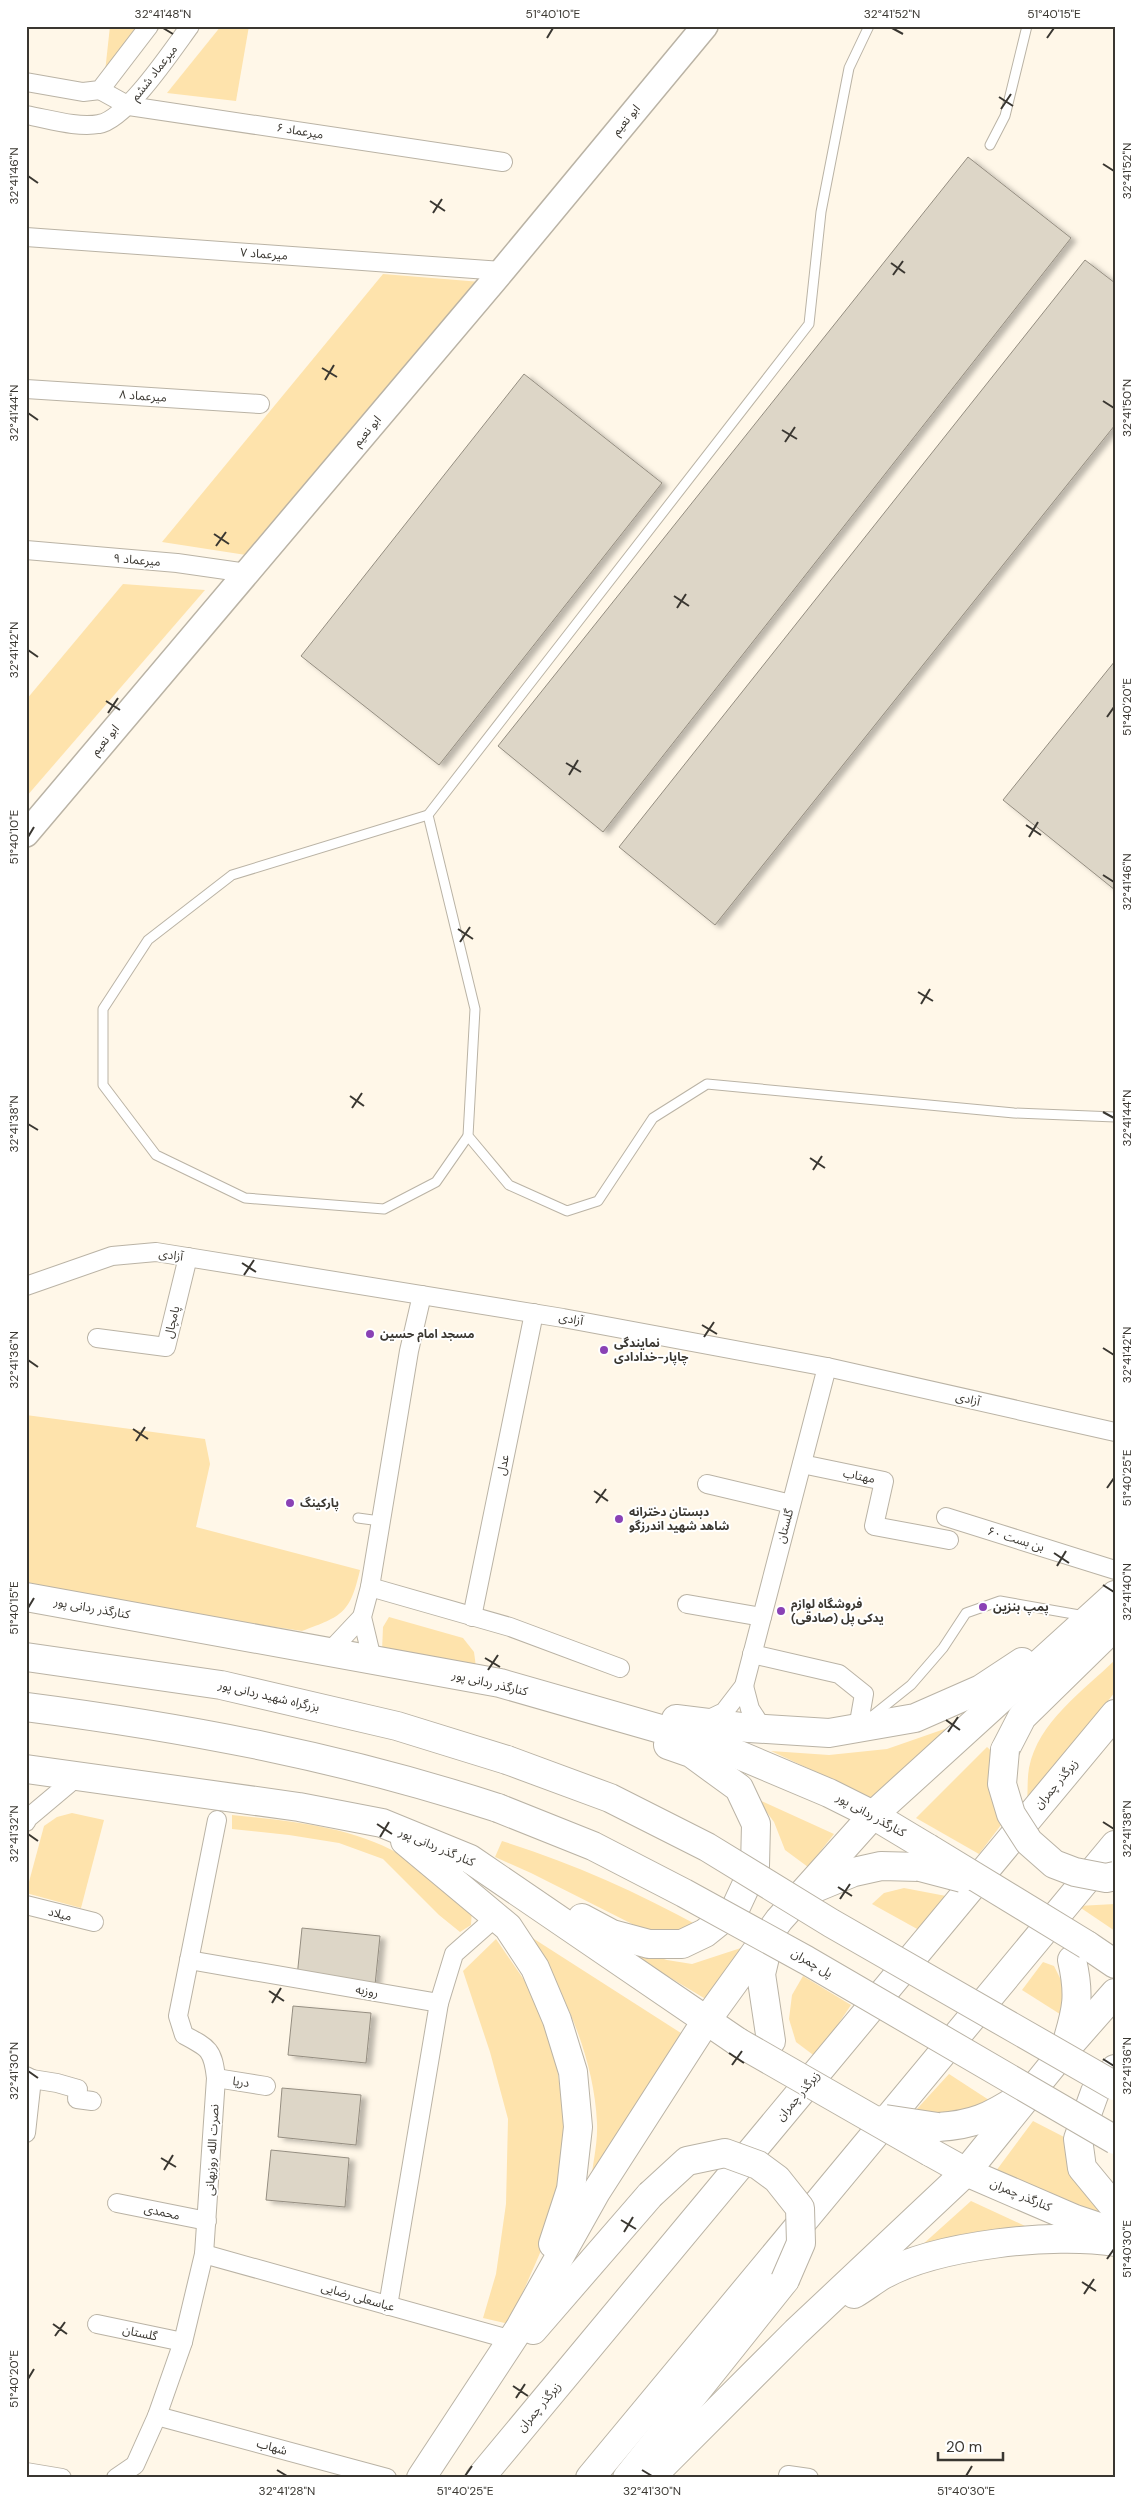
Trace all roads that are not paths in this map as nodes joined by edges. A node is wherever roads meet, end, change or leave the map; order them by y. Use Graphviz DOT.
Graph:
graph roads {
  1 [pos="149,26"];
  2 [pos="190,26"];
  3 [pos="705,26"];
  4 [pos="869,26"];
  5 [pos="1027,26"];
  6 [pos="26,82"];
  7 [pos="100,90"];
  8 [pos="129,106"];
  9 [pos="26,115"];
  10 [pos="990,145"];
  11 [pos="503,162"];
  12 [pos="26,237"];
  13 [pos="502,271"];
  14 [pos="26,388"];
  15 [pos="260,404"];
  16 [pos="26,550"];
  17 [pos="247,573"];
  18 [pos="428,815"];
  19 [pos="26,834"];
  20 [pos="1115,1117"];
  21 [pos="468,1136"];
  22 [pos="188,1257"];
  23 [pos="26,1286"];
  24 [pos="422,1295"];
  25 [pos="534,1313"];
  26 [pos="97,1338"];
  27 [pos="827,1367"];
  28 [pos="1115,1432"];
  29 [pos="802,1464"];
  30 [pos="707,1484"];
  31 [pos="791,1504"];
  32 [pos="946,1517"];
  33 [pos="358,1518"];
  34 [pos="380,1521"];
  35 [pos="949,1540"];
  36 [pos="1115,1570"];
  37 [pos="370,1586"];
  38 [pos="1115,1595"];
  39 [pos="26,1596"];
  40 [pos="688,1604"];
  41 [pos="362,1617"];
  42 [pos="472,1617"];
  43 [pos="762,1617"];
  44 [pos="1102,1621"];
  45 [pos="330,1651"];
  46 [pos="752,1654"];
  47 [pos="26,1657"];
  48 [pos="372,1659"];
  49 [pos="620,1668"];
  50 [pos="500,1683"];
  51 [pos="744,1686"];
  52 [pos="26,1707"];
  53 [pos="1115,1714"];
  54 [pos="702,1722"];
  55 [pos="858,1728"];
  56 [pos="763,1729"];
  57 [pos="26,1769"];
  58 [pos="78,1776"];
  59 [pos="873,1814"];
  60 [pos="217,1820"];
  61 [pos="26,1822"];
  62 [pos="382,1823"];
  63 [pos="1115,1845"];
  64 [pos="924,1858"];
  65 [pos="470,1859"];
  66 [pos="1115,1876"];
  67 [pos="802,1893"];
  68 [pos="26,1905"];
  69 [pos="496,1917"];
  70 [pos="94,1922"];
  71 [pos="770,1931"];
  72 [pos="1080,1953"];
  73 [pos="189,1960"];
  74 [pos="1115,1964"];
  75 [pos="1115,1993"];
  76 [pos="439,2003"];
  77 [pos="706,2021"];
  78 [pos="1064,2051"];
  79 [pos="1115,2069"];
  80 [pos="29,2077"];
  81 [pos="216,2078"];
  82 [pos="266,2086"];
  83 [pos="814,2086"];
  84 [pos="1115,2086"];
  85 [pos="1034,2088"];
  86 [pos="92,2102"];
  87 [pos="26,2133"];
  88 [pos="934,2140"];
  89 [pos="1115,2140"];
  90 [pos="966,2172"];
  91 [pos="117,2203"];
  92 [pos="1115,2208"];
  93 [pos="207,2221"];
  94 [pos="1115,2232"];
  95 [pos="1115,2242"];
  96 [pos="204,2254"];
  97 [pos="388,2306"];
  98 [pos="97,2324"];
  99 [pos="796,2332"];
  100 [pos="516,2334"];
  101 [pos="183,2342"];
  102 [pos="471,2402"];
  103 [pos="157,2416"];
  104 [pos="26,2472"];
  105 [pos="788,2475"];
  106 [pos="62,2478"];
  107 [pos="116,2478"];
  108 [pos="387,2478"];
  109 [pos="421,2478"];
  110 [pos="480,2478"];
  111 [pos="590,2478"];
  112 [pos="627,2478"];
  113 [pos="650,2478"];
  114 [pos="809,2478"];
  1 -- 7 [label="street"];
  2 -- 8 [label="street, میرعماد ششم"];
  3 -- 13 [label="main road, ابو نعیم"];
  4 -- 18 [label="lane"];
  5 -- 10 [label="lane"];
  6 -- 7 [label="street"];
  7 -- 8 [label="street, میرعماد ۶"];
  8 -- 9 [label="street, میرعماد ششم"];
  8 -- 11 [label="street, میرعماد ۶"];
  12 -- 13 [label="street, میرعماد ۷"];
  13 -- 17 [label="main road, ابو نعیم"];
  14 -- 15 [label="street, میرعماد ۸"];
  16 -- 17 [label="street, میرعماد ۹"];
  17 -- 19 [label="main road, ابو نعیم"];
  18 -- 21 [label="lane"];
  18 -- 21 [label="lane"];
  20 -- 21 [label="lane"];
  22 -- 23 [label="street, آزادی"];
  22 -- 24 [label="street, آزادی"];
  22 -- 26 [label="street, پامچال"];
  24 -- 25 [label="street, آزادی"];
  24 -- 34 [label="street"];
  25 -- 27 [label="street, آزادی"];
  25 -- 42 [label="street, عدل"];
  27 -- 28 [label="street, آزادی"];
  27 -- 29 [label="street, گلستان"];
  29 -- 31 [label="street, گلستان"];
  29 -- 35 [label="street, مهتاب"];
  30 -- 31 [label="street"];
  31 -- 43 [label="street, گلستان"];
  32 -- 36 [label="street, بن بست ۶۰"];
  33 -- 34 [label="lane"];
  34 -- 37 [label="street"];
  37 -- 41 [label="street"];
  37 -- 42 [label="street"];
  38 -- 44 [label="main road"];
  39 -- 45 [label="main road, کنارگذر ردانی پور"];
  40 -- 43 [label="street"];
  41 -- 45 [label="street"];
  41 -- 48 [label="street"];
  42 -- 49 [label="street"];
  43 -- 46 [label="street, گلستان"];
  44 -- 55 [label="main road"];
  44 -- 55 [label="lane"];
  44 -- 59 [label="main road"];
  44 -- 66 [label="main road, bridge"];
  45 -- 48 [label="main road, کنارگذر ردانی پور"];
  46 -- 51 [label="street, گلستان"];
  46 -- 55 [label="street"];
  47 -- 84 [label="main road, بزرگراه شهید ردانی پور, bridge"];
  48 -- 50 [label="main road, کنارگذر ردانی پور"];
  50 -- 54 [label="main road"];
  50 -- 59 [label="main road, کنارگذر ردانی پور"];
  50 -- 65 [label="main road"];
  51 -- 54 [label="street"];
  51 -- 56 [label="street"];
  52 -- 89 [label="main road, پل چمران, bridge"];
  53 -- 110 [label="main road, زیرگذر چمران"];
  54 -- 56 [label="main road"];
  55 -- 56 [label="main road"];
  57 -- 58 [label="main road, کنار گذر ردانی پور"];
  58 -- 61 [label="street"];
  58 -- 62 [label="main road, کنار گذر ردانی پور"];
  59 -- 64 [label="main road, کنارگذر ردانی پور"];
  59 -- 67 [label="main road"];
  60 -- 73 [label="street, نصرت الله روزبهانی"];
  62 -- 65 [label="main road, کنار گذر ردانی پور"];
  62 -- 69 [label="main road"];
  63 -- 111 [label="main road"];
  64 -- 67 [label="main road"];
  64 -- 72 [label="main road, bridge"];
  65 -- 77 [label="main road, کنار گذر ردانی پور"];
  67 -- 71 [label="main road"];
  68 -- 70 [label="street, میلاد"];
  69 -- 76 [label="street"];
  69 -- 100 [label="main road"];
  71 -- 77 [label="main road"];
  71 -- 83 [label="main road, bridge"];
  72 -- 74 [label="main road"];
  72 -- 78 [label="main road"];
  73 -- 76 [label="street, روزبه"];
  73 -- 81 [label="street, نصرت الله روزبهانی"];
  75 -- 78 [label="main road"];
  76 -- 97 [label="street"];
  77 -- 83 [label="main road, کنار گذر ردانی پور, bridge"];
  77 -- 100 [label="main road"];
  78 -- 85 [label="main road"];
  79 -- 92 [label="main road"];
  80 -- 86 [label="street"];
  80 -- 87 [label="street"];
  81 -- 82 [label="street, دریا"];
  81 -- 93 [label="street, نصرت الله روزبهانی"];
  83 -- 88 [label="main road, کنار گذر ردانی پور, bridge"];
  85 -- 88 [label="main road"];
  85 -- 90 [label="main road"];
  88 -- 90 [label="main road, کنارگذر چمران"];
  90 -- 94 [label="main road, کنارگذر چمران"];
  90 -- 99 [label="main road"];
  91 -- 93 [label="street, محمدی"];
  93 -- 96 [label="street, نصرت الله روزبهانی"];
  95 -- 99 [label="main road"];
  96 -- 97 [label="street, عباسعلی رضایی"];
  96 -- 101 [label="street, نصرت الله روزبهانی"];
  97 -- 100 [label="street, عباسعلی رضایی"];
  98 -- 101 [label="street, گلستان"];
  99 -- 113 [label="main road"];
  100 -- 102 [label="main road"];
  101 -- 103 [label="street, نصرت الله روزبهانی"];
  102 -- 109 [label="main road"];
  102 -- 112 [label="main road, bridge"];
  103 -- 107 [label="street, نصرت الله روزبهانی"];
  103 -- 108 [label="street, شهاب"];
  104 -- 106 [label="street"];
  105 -- 114 [label="street"];
}
